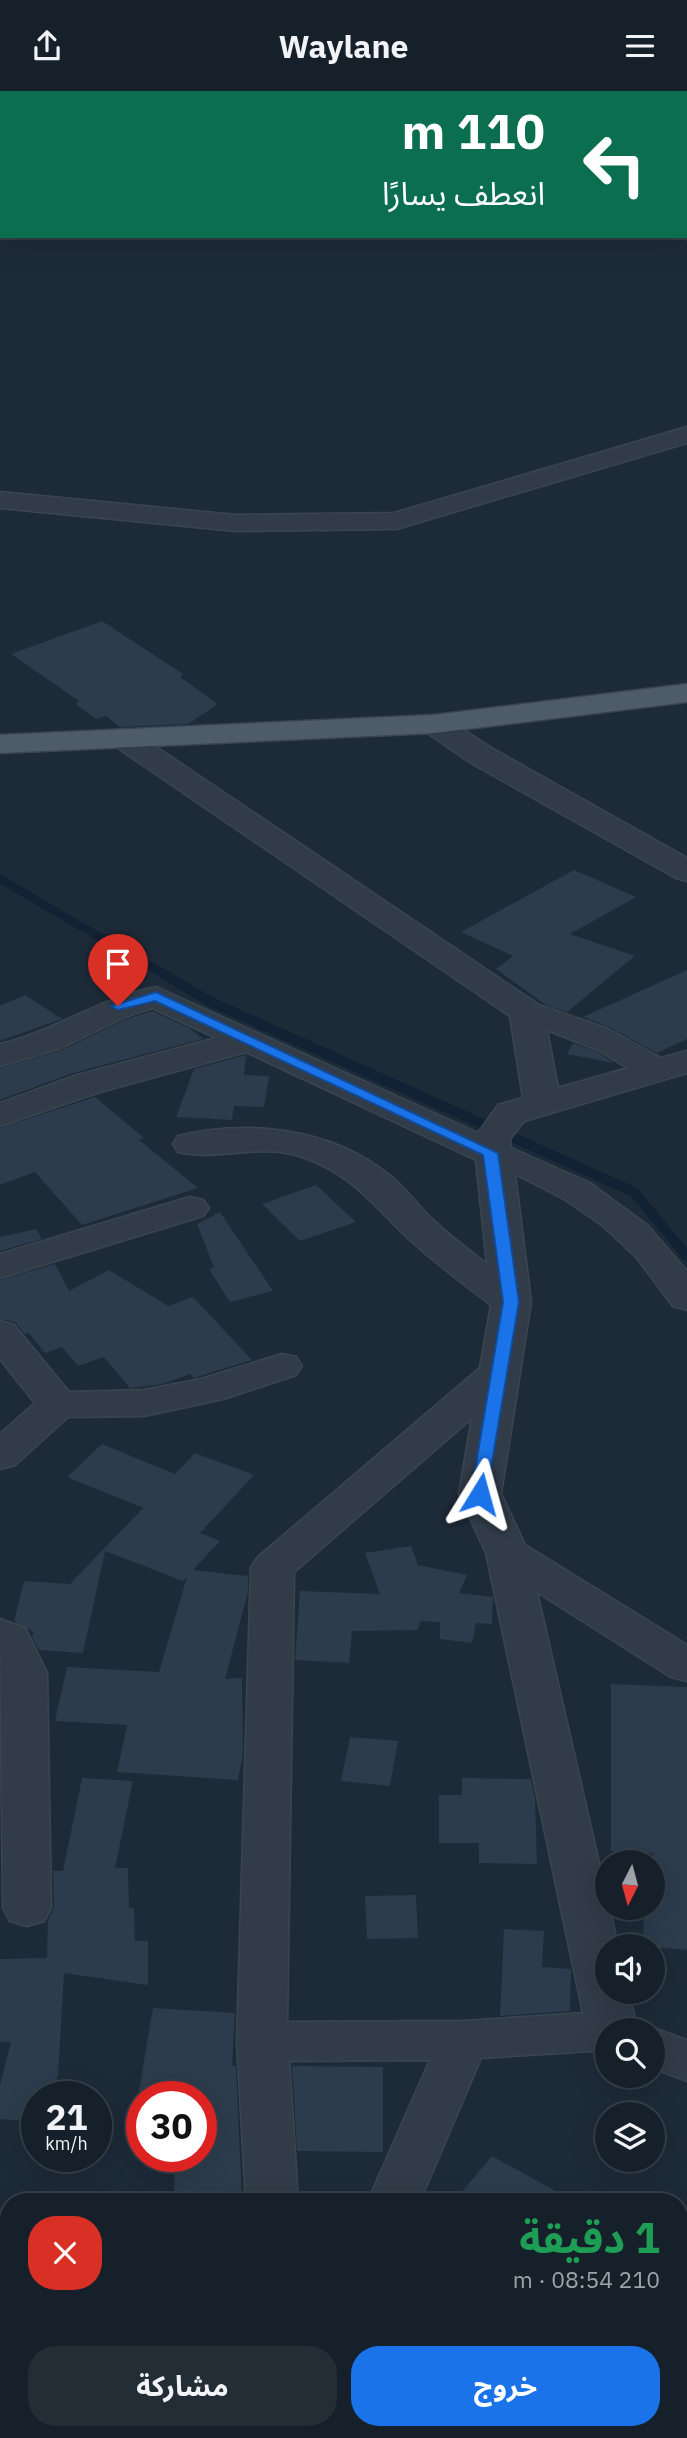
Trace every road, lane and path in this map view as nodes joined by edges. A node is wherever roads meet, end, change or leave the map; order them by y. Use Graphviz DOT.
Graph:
graph roads {
  1 [pos="687,435"];
  2 [pos="0,500"];
  3 [pos="687,693"];
  4 [pos="434,724"];
  5 [pos="123,738"];
  6 [pos="0,744"];
  7 [pos="687,871"];
  8 [pos="527,1012"];
  9 [pos="250,1040"];
  10 [pos="0,1055"];
  11 [pos="671,1066"];
  12 [pos="0,1115"];
  13 [pos="509,1127"];
  14 [pos="191,1144"];
  15 [pos="190,1208"];
  16 [pos="0,1266"];
  17 [pos="687,1298"];
  18 [pos="511,1302"];
  19 [pos="0,1333"];
  20 [pos="282,1366"];
  21 [pos="497,1375"];
  22 [pos="58,1405"];
  23 [pos="0,1456"];
  24 [pos="507,1553"];
  25 [pos="0,1635"];
  26 [pos="687,1666"];
  27 [pos="27,1908"];
  28 [pos="609,2018"];
  29 [pos="595,2031"];
  30 [pos="464,2040"];
  31 [pos="262,2042"];
  32 [pos="665,2052"];
  33 [pos="687,2061"];
  34 [pos="271,2193"];
  35 [pos="397,2193"];
  1 -- 2 [label="street"];
  3 -- 4 [label="main road"];
  4 -- 5 [label="main road"];
  4 -- 7 [label="street"];
  5 -- 6 [label="main road"];
  5 -- 8 [label="street"];
  8 -- 11 [label="street"];
  8 -- 13 [label="street"];
  9 -- 10 [label="street"];
  9 -- 12 [label="street"];
  9 -- 13 [label="street"];
  11 -- 13 [label="street"];
  13 -- 17 [label="street"];
  13 -- 18 [label="street"];
  14 -- 18 [label="street"];
  15 -- 16 [label="street"];
  18 -- 21 [label="street"];
  19 -- 22 [label="street"];
  20 -- 22 [label="street"];
  21 -- 24 [label="street"];
  21 -- 31 [label="street"];
  22 -- 23 [label="street"];
  24 -- 26 [label="street"];
  24 -- 28 [label="street"];
  25 -- 27 [label="street"];
  29 -- 30 [label="street"];
  30 -- 31 [label="street"];
  30 -- 35 [label="street"];
  31 -- 34 [label="street"];
  32 -- 33 [label="street"];
}
